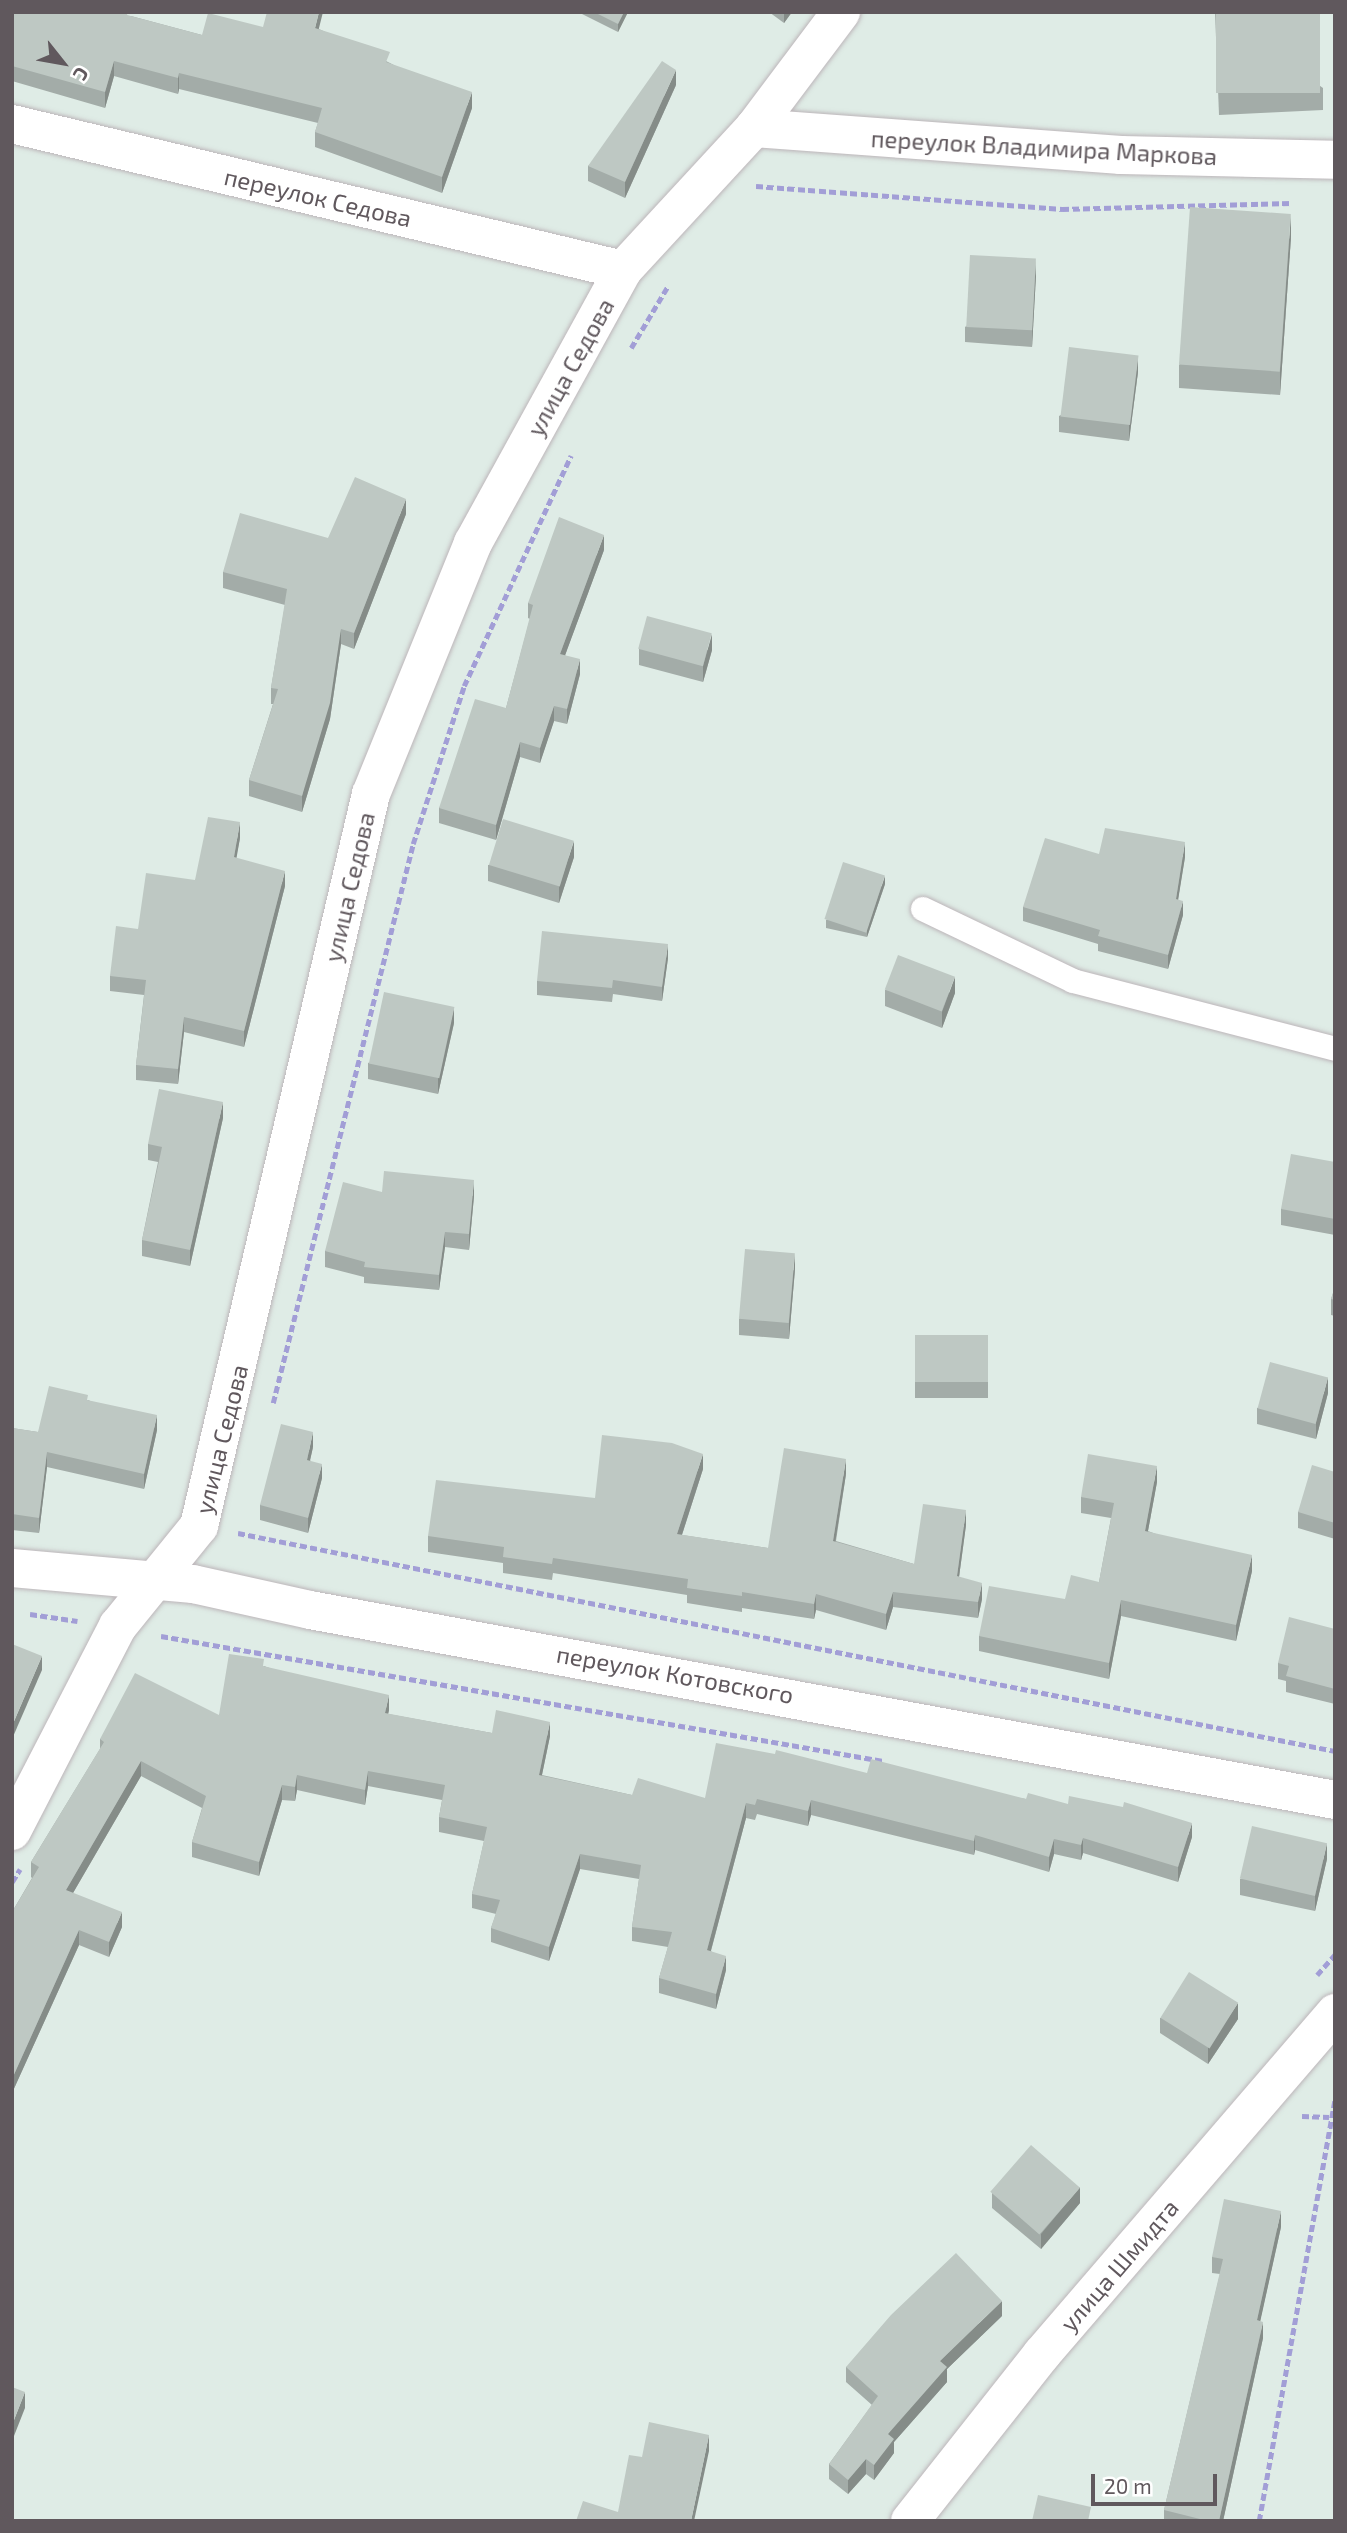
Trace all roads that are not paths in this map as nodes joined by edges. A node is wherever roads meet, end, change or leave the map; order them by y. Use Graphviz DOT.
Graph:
graph roads {
  1 [pos="841,12"];
  2 [pos="12,124"];
  3 [pos="754,128"];
  4 [pos="1335,160"];
  5 [pos="623,270"];
  6 [pos="923,909"];
  7 [pos="1335,1049"];
  8 [pos="12,1568"];
  9 [pos="149,1583"];
  10 [pos="1335,1800"];
  11 [pos="19,1845"];
  12 [pos="1335,2013"];
  13 [pos="910,2521"];
  1 -- 3 [label="street, улица Седова"];
  2 -- 5 [label="street, переулок Седова"];
  3 -- 4 [label="street, переулок Владимира Маркова"];
  3 -- 5 [label="street, улица Седова"];
  5 -- 9 [label="street, улица Седова"];
  6 -- 7 [label="lane"];
  8 -- 9 [label="street, переулок Котовского"];
  9 -- 10 [label="street, переулок Котовского"];
  9 -- 11 [label="street, улица Седова"];
  12 -- 13 [label="street, улица Шмидта"];
}
